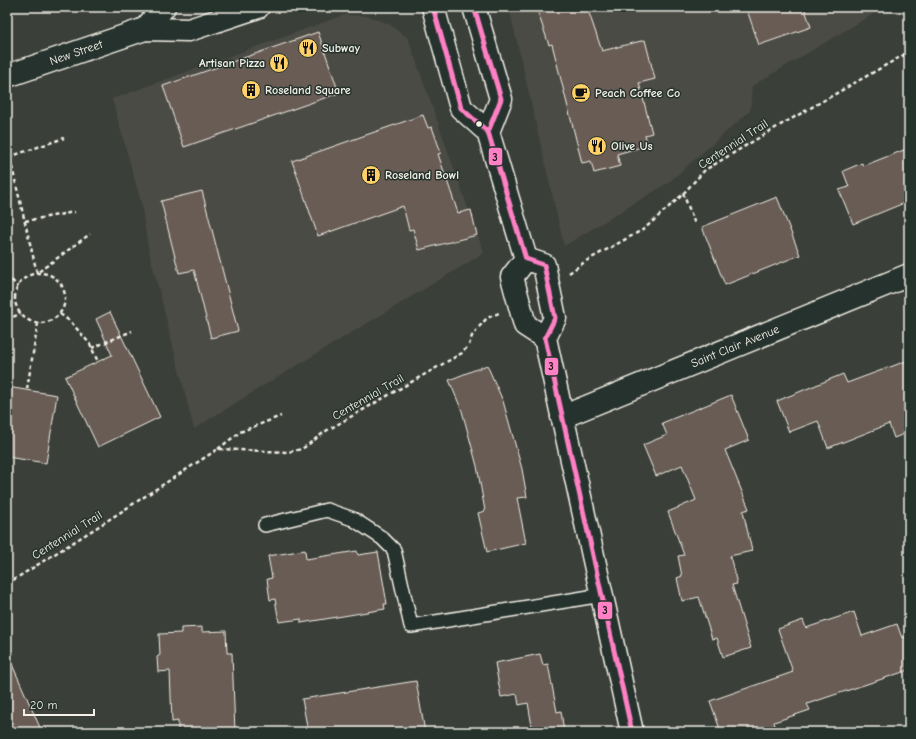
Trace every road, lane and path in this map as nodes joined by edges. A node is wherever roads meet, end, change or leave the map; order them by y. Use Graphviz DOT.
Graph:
graph roads {
  1 [pos="164,7"];
  2 [pos="258,7"];
  3 [pos="433,7"];
  4 [pos="474,7"];
  5 [pos="144,29"];
  6 [pos="909,52"];
  7 [pos="7,76"];
  8 [pos="488,132"];
  9 [pos="64,138"];
  10 [pos="7,147"];
  11 [pos="9,156"];
  12 [pos="683,193"];
  13 [pos="75,212"];
  14 [pos="25,221"];
  15 [pos="695,224"];
  16 [pos="90,234"];
  17 [pos="526,259"];
  18 [pos="37,273"];
  19 [pos="568,274"];
  20 [pos="7,275"];
  21 [pos="909,275"];
  22 [pos="18,287"];
  23 [pos="503,311"];
  24 [pos="21,313"];
  25 [pos="60,314"];
  26 [pos="7,320"];
  27 [pos="38,323"];
  28 [pos="132,331"];
  29 [pos="545,338"];
  30 [pos="92,348"];
  31 [pos="98,362"];
  32 [pos="27,389"];
  33 [pos="280,416"];
  34 [pos="562,417"];
  35 [pos="218,450"];
  36 [pos="265,525"];
  37 [pos="7,584"];
  38 [pos="602,595"];
  39 [pos="632,732"];
  1 -- 5 [label="main road, New Street"];
  2 -- 5 [label="main road, New Street"];
  3 -- 8 [label="main road"];
  4 -- 8 [label="main road"];
  5 -- 7 [label="main road, New Street"];
  6 -- 12 [label="path, Centennial Trail"];
  8 -- 17 [label="main road"];
  9 -- 11 [label="path"];
  10 -- 11 [label="path"];
  11 -- 14 [label="path"];
  12 -- 15 [label="path"];
  12 -- 19 [label="path, Centennial Trail"];
  13 -- 14 [label="path"];
  14 -- 18 [label="path"];
  16 -- 18 [label="path"];
  17 -- 29 [label="main road"];
  17 -- 29 [label="main road"];
  18 -- 22 [label="path"];
  18 -- 25 [label="path"];
  20 -- 22 [label="path"];
  21 -- 34 [label="main road, Saint Clair Avenue"];
  22 -- 24 [label="path"];
  23 -- 35 [label="path, Centennial Trail"];
  24 -- 26 [label="path"];
  24 -- 27 [label="path"];
  25 -- 27 [label="path"];
  25 -- 30 [label="path"];
  27 -- 32 [label="path"];
  28 -- 30 [label="path"];
  29 -- 34 [label="main road"];
  30 -- 31 [label="path"];
  33 -- 35 [label="path, Centennial Trail"];
  34 -- 38 [label="main road"];
  35 -- 37 [label="path, Centennial Trail"];
  36 -- 38 [label="lane"];
  38 -- 39 [label="main road"];
}
